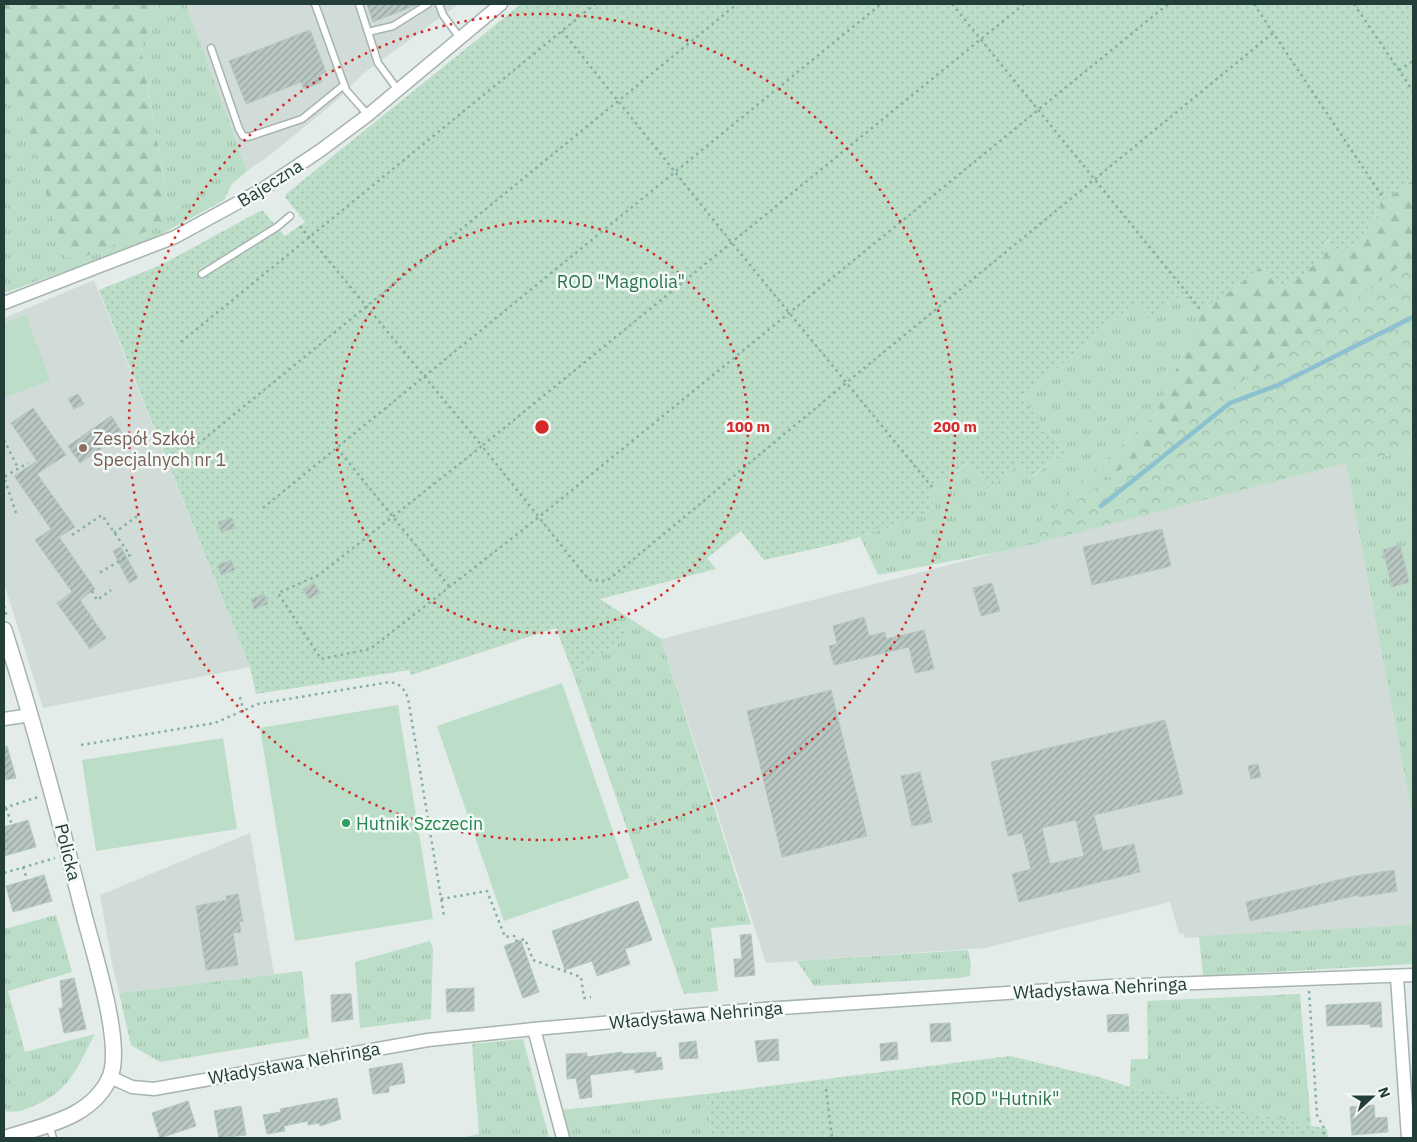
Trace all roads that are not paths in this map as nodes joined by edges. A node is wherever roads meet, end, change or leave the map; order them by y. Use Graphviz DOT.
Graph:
graph roads {
  1 [pos="315,4"];
  2 [pos="359,4"];
  3 [pos="428,4"];
  4 [pos="439,4"];
  5 [pos="501,4"];
  6 [pos="368,32"];
  7 [pos="460,38"];
  8 [pos="210,48"];
  9 [pos="344,86"];
  10 [pos="398,90"];
  11 [pos="368,114"];
  12 [pos="290,216"];
  13 [pos="202,274"];
  14 [pos="4,303"];
  15 [pos="4,630"];
  16 [pos="31,715"];
  17 [pos="4,719"];
  18 [pos="1413,975"];
  19 [pos="1397,977"];
  20 [pos="534,1029"];
  21 [pos="110,1077"];
  22 [pos="51,1131"];
  23 [pos="6,1138"];
  24 [pos="563,1138"];
  25 [pos="1408,1138"];
  1 -- 9 [label="lane"];
  2 -- 6 [label="lane"];
  3 -- 6 [label="lane"];
  4 -- 7 [label="lane"];
  5 -- 7 [label="street, Bajeczna"];
  6 -- 10 [label="lane"];
  7 -- 10 [label="street, Bajeczna"];
  8 -- 9 [label="lane"];
  9 -- 11 [label="lane"];
  10 -- 11 [label="street, Bajeczna"];
  11 -- 14 [label="street, Bajeczna"];
  12 -- 13 [label="lane"];
  15 -- 16 [label="street, Policka"];
  16 -- 17 [label="street"];
  16 -- 21 [label="street, Policka"];
  18 -- 19 [label="street, Władysława Nehringa"];
  19 -- 20 [label="street, Władysława Nehringa"];
  19 -- 25 [label="street"];
  20 -- 21 [label="street, Władysława Nehringa"];
  20 -- 24 [label="street"];
  21 -- 22 [label="street"];
  22 -- 23 [label="street"];
}
